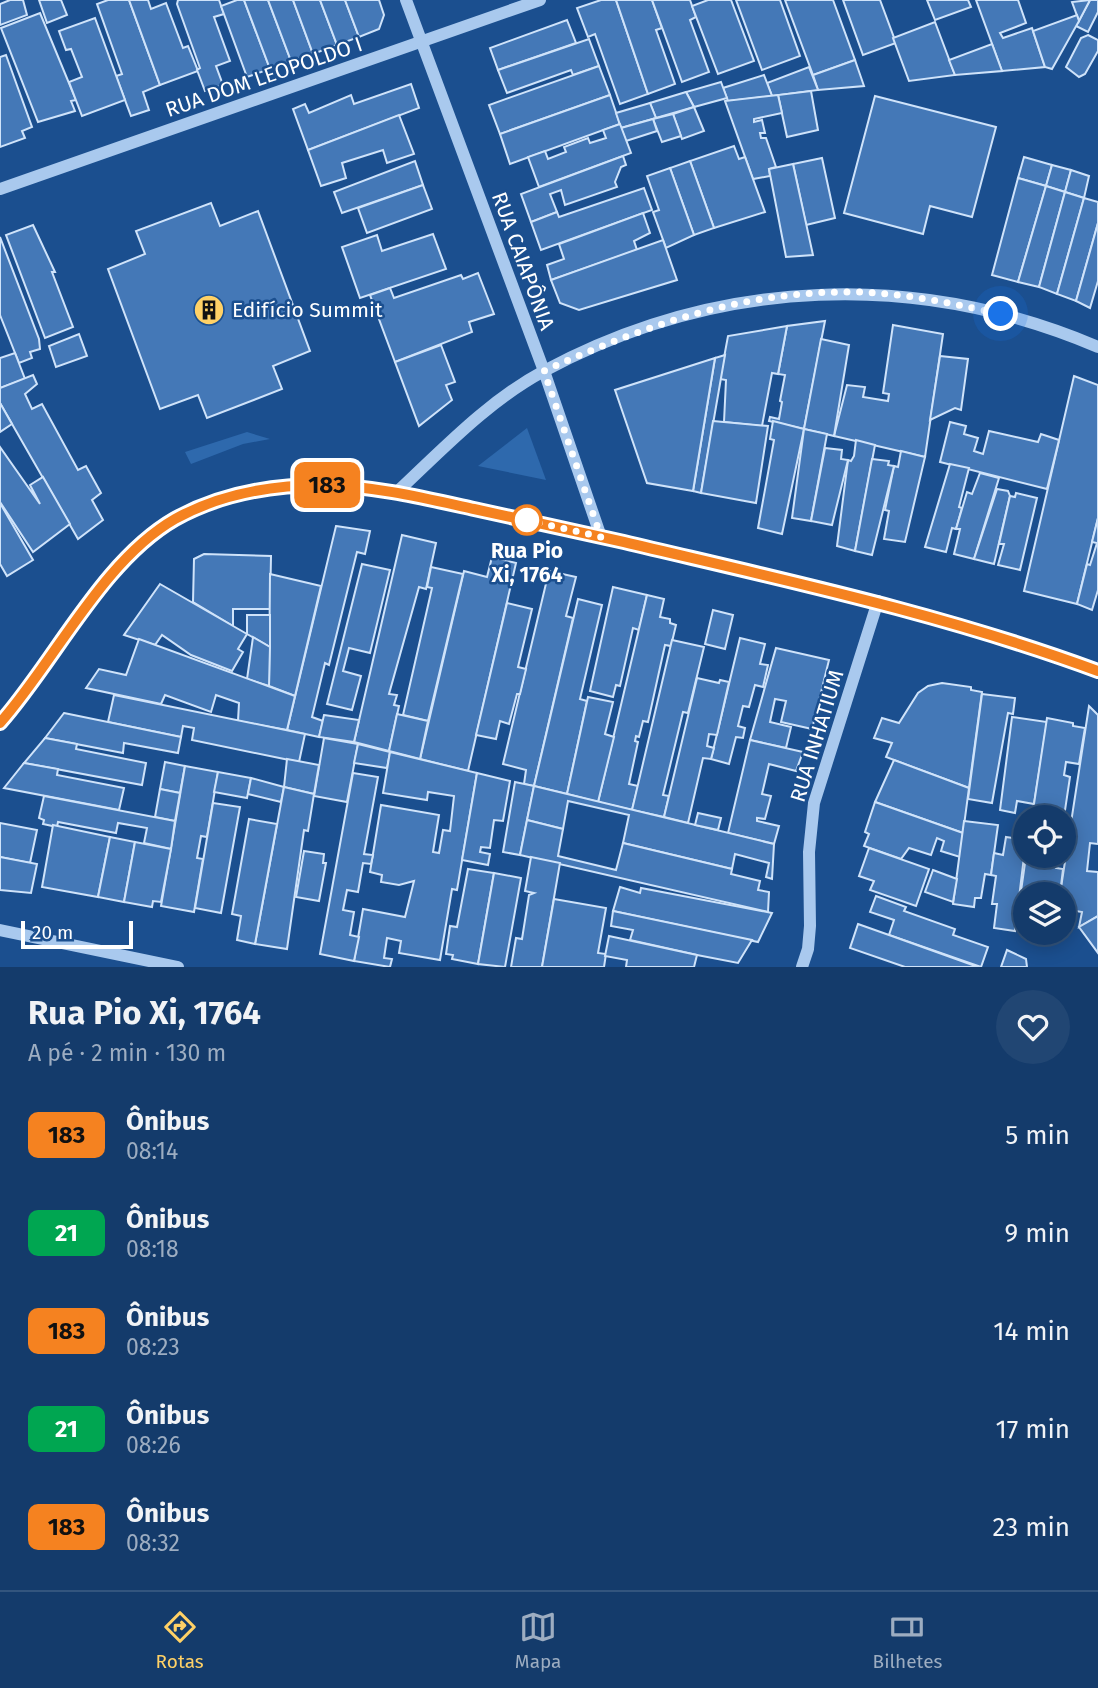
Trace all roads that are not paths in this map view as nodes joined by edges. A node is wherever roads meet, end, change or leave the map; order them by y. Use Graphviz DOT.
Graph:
graph roads {
  1 [pos="407,0"];
  2 [pos="540,0"];
  3 [pos="421,42"];
  4 [pos="0,189"];
  5 [pos="1098,347"];
  6 [pos="544,371"];
  7 [pos="397,492"];
  8 [pos="601,537"];
  9 [pos="878,601"];
  10 [pos="1098,671"];
  11 [pos="0,723"];
  12 [pos="0,930"];
  13 [pos="178,967"];
  14 [pos="802,967"];
  1 -- 3 [label="street, RUA CAIAPÔNIA"];
  2 -- 3 [label="street, RUA DOM LEOPOLDO I"];
  3 -- 4 [label="street, RUA DOM LEOPOLDO I"];
  3 -- 6 [label="street, RUA CAIAPÔNIA"];
  5 -- 6 [label="street"];
  6 -- 7 [label="street"];
  6 -- 8 [label="street, RUA CAIAPÔNIA"];
  7 -- 8 [label="street"];
  7 -- 11 [label="street"];
  8 -- 9 [label="street"];
  9 -- 10 [label="street"];
  9 -- 14 [label="street, RUA INHATIUM"];
  12 -- 13 [label="street"];
}
